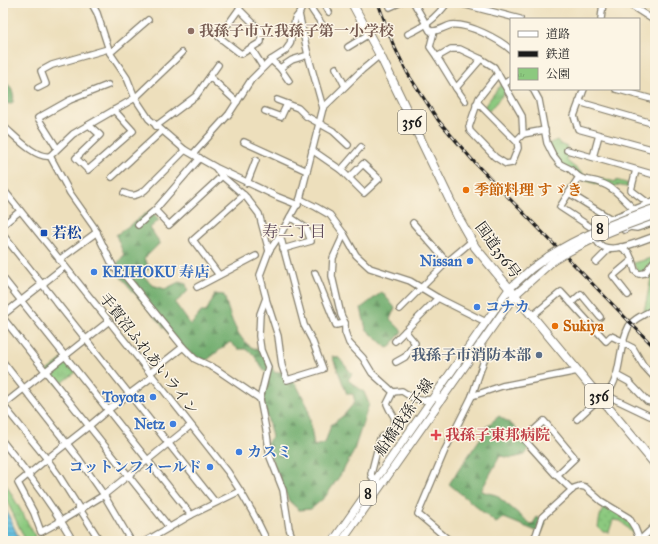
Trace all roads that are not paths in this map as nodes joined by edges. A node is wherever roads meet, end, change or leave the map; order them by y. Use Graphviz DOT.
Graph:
graph roads {
  1 [pos="90,3"];
  2 [pos="304,3"];
  3 [pos="308,3"];
  4 [pos="324,3"];
  5 [pos="352,3"];
  6 [pos="399,3"];
  7 [pos="414,3"];
  8 [pos="447,3"];
  9 [pos="458,3"];
  10 [pos="603,3"];
  11 [pos="627,3"];
  12 [pos="240,6"];
  13 [pos="390,7"];
  14 [pos="329,12"];
  15 [pos="299,14"];
  16 [pos="516,18"];
  17 [pos="601,18"];
  18 [pos="148,20"];
  19 [pos="655,20"];
  20 [pos="426,25"];
  21 [pos="434,31"];
  22 [pos="327,32"];
  23 [pos="369,34"];
  24 [pos="408,34"];
  25 [pos="348,47"];
  26 [pos="251,48"];
  27 [pos="510,49"];
  28 [pos="109,51"];
  29 [pos="182,53"];
  30 [pos="308,55"];
  31 [pos="380,55"];
  32 [pos="437,57"];
  33 [pos="481,59"];
  34 [pos="271,60"];
  35 [pos="218,65"];
  36 [pos="263,67"];
  37 [pos="280,68"];
  38 [pos="336,68"];
  39 [pos="498,74"];
  40 [pos="210,77"];
  41 [pos="510,80"];
  42 [pos="289,81"];
  43 [pos="504,84"];
  44 [pos="108,85"];
  45 [pos="345,86"];
  46 [pos="38,88"];
  47 [pos="456,88"];
  48 [pos="534,90"];
  49 [pos="584,90"];
  50 [pos="624,90"];
  51 [pos="135,98"];
  52 [pos="277,100"];
  53 [pos="655,100"];
  54 [pos="465,101"];
  55 [pos="237,102"];
  56 [pos="579,102"];
  57 [pos="287,104"];
  58 [pos="476,104"];
  59 [pos="323,108"];
  60 [pos="114,110"];
  61 [pos="265,111"];
  62 [pos="655,120"];
  63 [pos="319,123"];
  64 [pos="655,124"];
  65 [pos="90,125"];
  66 [pos="3,126"];
  67 [pos="156,126"];
  68 [pos="545,130"];
  69 [pos="162,131"];
  70 [pos="523,134"];
  71 [pos="599,135"];
  72 [pos="516,141"];
  73 [pos="244,142"];
  74 [pos="348,145"];
  75 [pos="362,147"];
  76 [pos="57,148"];
  77 [pos="185,150"];
  78 [pos="312,150"];
  79 [pos="567,150"];
  80 [pos="655,150"];
  81 [pos="193,154"];
  82 [pos="50,156"];
  83 [pos="593,157"];
  84 [pos="200,158"];
  85 [pos="256,160"];
  86 [pos="215,168"];
  87 [pos="341,170"];
  88 [pos="636,170"];
  89 [pos="307,171"];
  90 [pos="655,175"];
  91 [pos="222,176"];
  92 [pos="580,176"];
  93 [pos="112,177"];
  94 [pos="349,178"];
  95 [pos="247,183"];
  96 [pos="3,189"];
  97 [pos="124,193"];
  98 [pos="569,193"];
  99 [pos="244,195"];
  100 [pos="655,201"];
  101 [pos="299,202"];
  102 [pos="648,203"];
  103 [pos="655,208"];
  104 [pos="634,209"];
  105 [pos="155,210"];
  106 [pos="20,211"];
  107 [pos="655,215"];
  108 [pos="290,217"];
  109 [pos="611,219"];
  110 [pos="655,222"];
  111 [pos="413,223"];
  112 [pos="3,224"];
  113 [pos="138,225"];
  114 [pos="592,228"];
  115 [pos="97,232"];
  116 [pos="344,234"];
  117 [pos="3,235"];
  118 [pos="280,235"];
  119 [pos="655,236"];
  120 [pos="596,239"];
  121 [pos="472,242"];
  122 [pos="621,247"];
  123 [pos="283,249"];
  124 [pos="609,249"];
  125 [pos="269,251"];
  126 [pos="256,256"];
  127 [pos="551,259"];
  128 [pos="59,260"];
  129 [pos="632,260"];
  130 [pos="655,260"];
  131 [pos="447,262"];
  132 [pos="596,262"];
  133 [pos="64,267"];
  134 [pos="316,273"];
  135 [pos="219,275"];
  136 [pos="3,278"];
  137 [pos="42,284"];
  138 [pos="197,287"];
  139 [pos="422,287"];
  140 [pos="512,292"];
  141 [pos="628,295"];
  142 [pos="266,298"];
  143 [pos="438,298"];
  144 [pos="21,301"];
  145 [pos="571,303"];
  146 [pos="400,309"];
  147 [pos="652,310"];
  148 [pos="3,315"];
  149 [pos="532,316"];
  150 [pos="600,317"];
  151 [pos="655,317"];
  152 [pos="3,318"];
  153 [pos="109,321"];
  154 [pos="486,322"];
  155 [pos="345,323"];
  156 [pos="404,332"];
  157 [pos="86,339"];
  158 [pos="394,341"];
  159 [pos="480,343"];
  160 [pos="623,343"];
  161 [pos="184,347"];
  162 [pos="65,355"];
  163 [pos="3,362"];
  164 [pos="396,362"];
  165 [pos="578,371"];
  166 [pos="45,372"];
  167 [pos="151,375"];
  168 [pos="616,375"];
  169 [pos="655,378"];
  170 [pos="24,388"];
  171 [pos="393,392"];
  172 [pos="129,394"];
  173 [pos="472,396"];
  174 [pos="603,396"];
  175 [pos="442,397"];
  176 [pos="260,399"];
  177 [pos="433,399"];
  178 [pos="655,402"];
  179 [pos="3,405"];
  180 [pos="108,410"];
  181 [pos="653,416"];
  182 [pos="577,419"];
  183 [pos="655,422"];
  184 [pos="89,426"];
  185 [pos="190,426"];
  186 [pos="3,442"];
  187 [pos="67,443"];
  188 [pos="168,444"];
  189 [pos="47,460"];
  190 [pos="148,460"];
  191 [pos="655,464"];
  192 [pos="28,474"];
  193 [pos="557,475"];
  194 [pos="128,476"];
  195 [pos="379,482"];
  196 [pos="240,490"];
  197 [pos="572,490"];
  198 [pos="104,495"];
  199 [pos="215,502"];
  200 [pos="81,509"];
  201 [pos="191,515"];
  202 [pos="61,521"];
  203 [pos="655,526"];
  204 [pos="169,527"];
  205 [pos="73,541"];
  206 [pos="100,541"];
  207 [pos="131,541"];
  208 [pos="146,541"];
  209 [pos="267,541"];
  210 [pos="293,541"];
  211 [pos="333,541"];
  212 [pos="342,541"];
  213 [pos="450,541"];
  214 [pos="531,541"];
  215 [pos="640,541"];
  1 -- 28 [label="street"];
  2 -- 15 [label="street"];
  3 -- 22 [label="street"];
  4 -- 14 [label="street"];
  5 -- 23 [label="highway, 国道356号 / 356"];
  6 -- 13 [label="street"];
  7 -- 20 [label="street"];
  8 -- 20 [label="street"];
  9 -- 16 [label="street"];
  10 -- 17 [label="street"];
  11 -- 19 [label="street"];
  12 -- 26 [label="street"];
  12 -- 26 [label="street"];
  15 -- 30 [label="street"];
  15 -- 34 [label="street"];
  18 -- 28 [label="street"];
  20 -- 21 [label="street"];
  20 -- 24 [label="street"];
  21 -- 27 [label="street"];
  21 -- 32 [label="street"];
  23 -- 25 [label="street"];
  23 -- 31 [label="highway, 国道356号 / 356"];
  26 -- 36 [label="street"];
  28 -- 46 [label="street"];
  28 -- 51 [label="street"];
  29 -- 51 [label="street"];
  30 -- 37 [label="street"];
  30 -- 59 [label="street"];
  31 -- 45 [label="street"];
  31 -- 121 [label="highway, 国道356号 / 356"];
  32 -- 33 [label="street"];
  32 -- 47 [label="street"];
  33 -- 39 [label="street"];
  33 -- 47 [label="street"];
  34 -- 36 [label="street"];
  34 -- 37 [label="street"];
  35 -- 40 [label="street"];
  36 -- 55 [label="street"];
  37 -- 42 [label="street"];
  38 -- 45 [label="street"];
  39 -- 43 [label="street"];
  39 -- 58 [label="street"];
  40 -- 55 [label="street"];
  40 -- 67 [label="street"];
  41 -- 43 [label="street"];
  43 -- 70 [label="street"];
  44 -- 76 [label="street"];
  45 -- 59 [label="street"];
  47 -- 54 [label="street"];
  48 -- 68 [label="street"];
  49 -- 56 [label="street"];
  50 -- 53 [label="street"];
  51 -- 60 [label="street"];
  51 -- 67 [label="street"];
  52 -- 57 [label="street"];
  55 -- 81 [label="street"];
  56 -- 64 [label="street"];
  56 -- 71 [label="street"];
  57 -- 61 [label="street"];
  57 -- 63 [label="street"];
  58 -- 72 [label="street"];
  58 -- 72 [label="street"];
  59 -- 63 [label="street"];
  60 -- 65 [label="street"];
  60 -- 65 [label="street"];
  62 -- 64 [label="street"];
  63 -- 74 [label="street"];
  63 -- 78 [label="street"];
  65 -- 76 [label="street"];
  66 -- 82 [label="street"];
  67 -- 69 [label="street"];
  68 -- 70 [label="street"];
  68 -- 92 [label="street"];
  69 -- 77 [label="street"];
  69 -- 93 [label="street"];
  70 -- 72 [label="street"];
  71 -- 80 [label="street"];
  71 -- 83 [label="street"];
  73 -- 89 [label="street"];
  75 -- 87 [label="street"];
  76 -- 82 [label="street"];
  77 -- 81 [label="street"];
  77 -- 97 [label="street"];
  78 -- 87 [label="street"];
  78 -- 89 [label="street"];
  79 -- 83 [label="street"];
  81 -- 84 [label="street"];
  82 -- 115 [label="street"];
  83 -- 88 [label="street"];
  84 -- 86 [label="street"];
  84 -- 105 [label="street"];
  85 -- 95 [label="street"];
  86 -- 91 [label="street"];
  86 -- 95 [label="street"];
  87 -- 94 [label="street"];
  88 -- 90 [label="street"];
  88 -- 102 [label="street"];
  89 -- 101 [label="street"];
  91 -- 99 [label="street"];
  91 -- 105 [label="street"];
  92 -- 98 [label="street"];
  92 -- 104 [label="street"];
  94 -- 94 [label="street"];
  95 -- 101 [label="street"];
  96 -- 106 [label="street, 手賀沼ふれあいライン"];
  98 -- 109 [label="street"];
  98 -- 114 [label="street"];
  99 -- 125 [label="street"];
  99 -- 135 [label="street"];
  100 -- 102 [label="street"];
  101 -- 108 [label="street"];
  101 -- 116 [label="street"];
  102 -- 104 [label="street"];
  103 -- 127 [label="main road, 船橋我孫子線 / 8, bridge"];
  104 -- 109 [label="street"];
  105 -- 113 [label="street"];
  106 -- 112 [label="street"];
  106 -- 128 [label="street, 手賀沼ふれあいライン"];
  107 -- 127 [label="main road, 船橋我孫子線 / 8, bridge"];
  108 -- 118 [label="street"];
  108 -- 123 [label="street"];
  109 -- 114 [label="street"];
  110 -- 120 [label="street"];
  111 -- 131 [label="street"];
  114 -- 120 [label="street"];
  115 -- 128 [label="street"];
  115 -- 161 [label="street"];
  116 -- 139 [label="street"];
  116 -- 155 [label="street"];
  117 -- 137 [label="street"];
  118 -- 123 [label="street"];
  118 -- 125 [label="street"];
  119 -- 122 [label="street"];
  120 -- 124 [label="street"];
  121 -- 131 [label="street"];
  121 -- 140 [label="highway, 国道356号 / 356"];
  122 -- 124 [label="street"];
  122 -- 129 [label="street"];
  123 -- 142 [label="street"];
  124 -- 132 [label="street"];
  125 -- 142 [label="street"];
  126 -- 135 [label="street"];
  127 -- 140 [label="main road, 船橋我孫子線 / 8"];
  128 -- 133 [label="street, 手賀沼ふれあいライン"];
  129 -- 130 [label="street"];
  129 -- 141 [label="street"];
  131 -- 139 [label="street"];
  133 -- 137 [label="street"];
  133 -- 153 [label="street, 手賀沼ふれあいライン"];
  134 -- 155 [label="street"];
  135 -- 138 [label="street"];
  136 -- 144 [label="street"];
  137 -- 144 [label="street"];
  137 -- 157 [label="street"];
  139 -- 143 [label="street"];
  139 -- 146 [label="street"];
  140 -- 149 [label="highway, 国道356号 / 356"];
  140 -- 154 [label="main road, 船橋我孫子線 / 8"];
  140 -- 159 [label="main road, 船橋我孫子線 / 8"];
  142 -- 176 [label="street"];
  143 -- 154 [label="street"];
  143 -- 156 [label="street"];
  144 -- 148 [label="street"];
  144 -- 162 [label="street"];
  145 -- 149 [label="street"];
  145 -- 150 [label="street"];
  145 -- 160 [label="street"];
  147 -- 151 [label="street"];
  147 -- 160 [label="street"];
  149 -- 165 [label="highway, 国道356号 / 356"];
  152 -- 166 [label="street"];
  153 -- 157 [label="street"];
  153 -- 167 [label="street, 手賀沼ふれあいライン"];
  154 -- 177 [label="main road, 船橋我孫子線 / 8"];
  155 -- 171 [label="street"];
  156 -- 158 [label="street"];
  156 -- 164 [label="street"];
  157 -- 162 [label="street"];
  157 -- 172 [label="street"];
  159 -- 173 [label="street"];
  159 -- 175 [label="main road, 船橋我孫子線 / 8"];
  160 -- 168 [label="street"];
  160 -- 169 [label="street"];
  161 -- 167 [label="street"];
  161 -- 176 [label="street"];
  162 -- 166 [label="street"];
  162 -- 180 [label="street"];
  163 -- 170 [label="street"];
  165 -- 173 [label="street"];
  165 -- 174 [label="highway, 国道356号 / 356"];
  166 -- 170 [label="street"];
  166 -- 184 [label="street"];
  167 -- 172 [label="street"];
  167 -- 185 [label="street, 手賀沼ふれあいライン"];
  168 -- 174 [label="street"];
  168 -- 178 [label="street"];
  170 -- 179 [label="street"];
  170 -- 187 [label="street"];
  171 -- 177 [label="street"];
  171 -- 195 [label="street"];
  172 -- 180 [label="street"];
  172 -- 188 [label="street"];
  173 -- 213 [label="street"];
  174 -- 181 [label="street"];
  174 -- 182 [label="street"];
  174 -- 191 [label="highway, 国道356号 / 356"];
  175 -- 177 [label="street"];
  175 -- 195 [label="main road, 船橋我孫子線 / 8"];
  176 -- 210 [label="street"];
  177 -- 195 [label="main road, 船橋我孫子線 / 8"];
  179 -- 189 [label="street"];
  180 -- 184 [label="street"];
  180 -- 190 [label="street"];
  181 -- 183 [label="street"];
  184 -- 187 [label="street"];
  184 -- 194 [label="street"];
  185 -- 188 [label="street"];
  185 -- 196 [label="street, 手賀沼ふれあいライン"];
  186 -- 192 [label="street"];
  187 -- 189 [label="street"];
  187 -- 198 [label="street"];
  188 -- 190 [label="street"];
  188 -- 199 [label="street"];
  189 -- 192 [label="street"];
  189 -- 200 [label="street"];
  190 -- 194 [label="street"];
  190 -- 201 [label="street"];
  192 -- 202 [label="street"];
  192 -- 202 [label="street"];
  193 -- 193 [label="street"];
  193 -- 197 [label="street"];
  194 -- 198 [label="street"];
  194 -- 204 [label="street"];
  195 -- 211 [label="main road, 船橋我孫子線 / 8"];
  195 -- 212 [label="main road, 船橋我孫子線 / 8"];
  196 -- 199 [label="street"];
  196 -- 209 [label="street, 手賀沼ふれあいライン"];
  197 -- 214 [label="street"];
  197 -- 215 [label="street"];
  198 -- 200 [label="street"];
  198 -- 207 [label="street"];
  199 -- 201 [label="street"];
  200 -- 202 [label="street"];
  200 -- 206 [label="street"];
  201 -- 204 [label="street"];
  202 -- 205 [label="street"];
  203 -- 215 [label="street"];
  204 -- 208 [label="street"];
}
